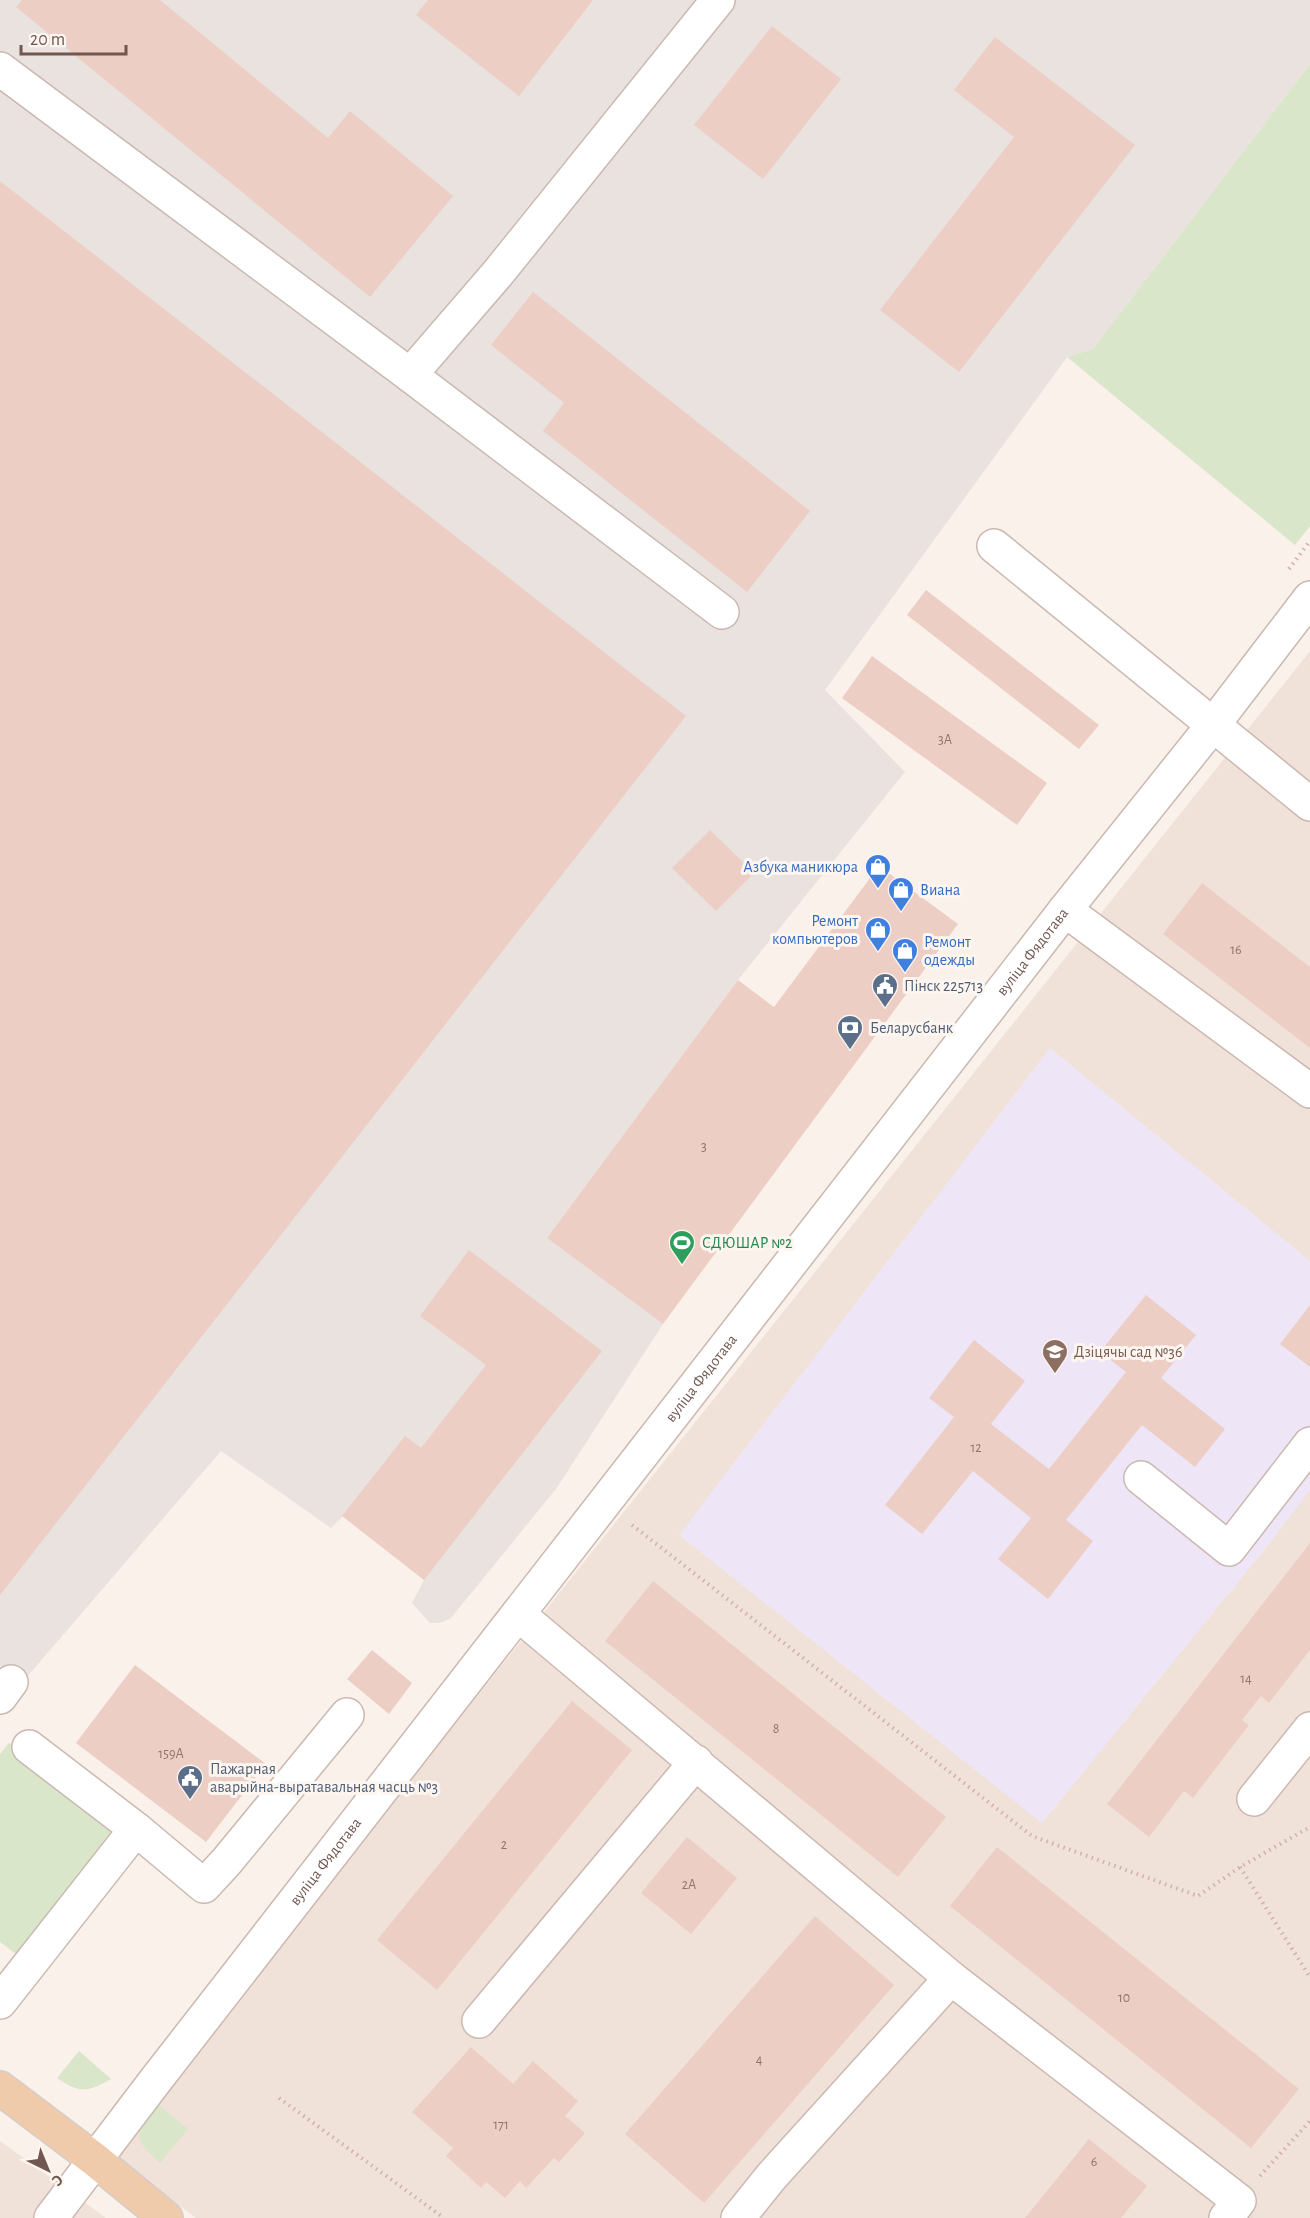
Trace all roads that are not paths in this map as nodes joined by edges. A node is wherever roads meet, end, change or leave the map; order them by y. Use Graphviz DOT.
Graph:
graph roads {
  1 [pos="718,0"];
  2 [pos="0,69"];
  3 [pos="410,375"];
  4 [pos="994,546"];
  5 [pos="1310,598"];
  6 [pos="722,612"];
  7 [pos="1213,724"];
  8 [pos="1310,804"];
  9 [pos="1065,910"];
  10 [pos="1310,1091"];
  11 [pos="1310,1444"];
  12 [pos="1142,1478"];
  13 [pos="518,1614"];
  14 [pos="347,1714"];
  15 [pos="1310,1728"];
  16 [pos="29,1747"];
  17 [pos="696,1762"];
  18 [pos="1254,1799"];
  19 [pos="136,1829"];
  20 [pos="951,1978"];
  21 [pos="0,2002"];
  22 [pos="478,2021"];
  23 [pos="0,2088"];
  24 [pos="94,2160"];
  25 [pos="1233,2209"];
  26 [pos="51,2218"];
  27 [pos="166,2218"];
  28 [pos="738,2218"];
  1 -- 3 [label="street"];
  2 -- 3 [label="street"];
  3 -- 6 [label="street"];
  4 -- 7 [label="street"];
  5 -- 7 [label="street, вуліца Фядотава"];
  7 -- 8 [label="street"];
  7 -- 9 [label="street, вуліца Фядотава"];
  9 -- 10 [label="street"];
  9 -- 13 [label="street, вуліца Фядотава"];
  11 -- 12 [label="street"];
  13 -- 17 [label="street"];
  13 -- 24 [label="street, вуліца Фядотава"];
  14 -- 19 [label="street"];
  15 -- 18 [label="street"];
  16 -- 19 [label="street"];
  17 -- 20 [label="street"];
  17 -- 22 [label="street"];
  19 -- 21 [label="street"];
  20 -- 25 [label="street"];
  20 -- 28 [label="street"];
  23 -- 24 [label="main road"];
  24 -- 26 [label="street, вуліца Фядотава"];
  24 -- 27 [label="main road"];
}
